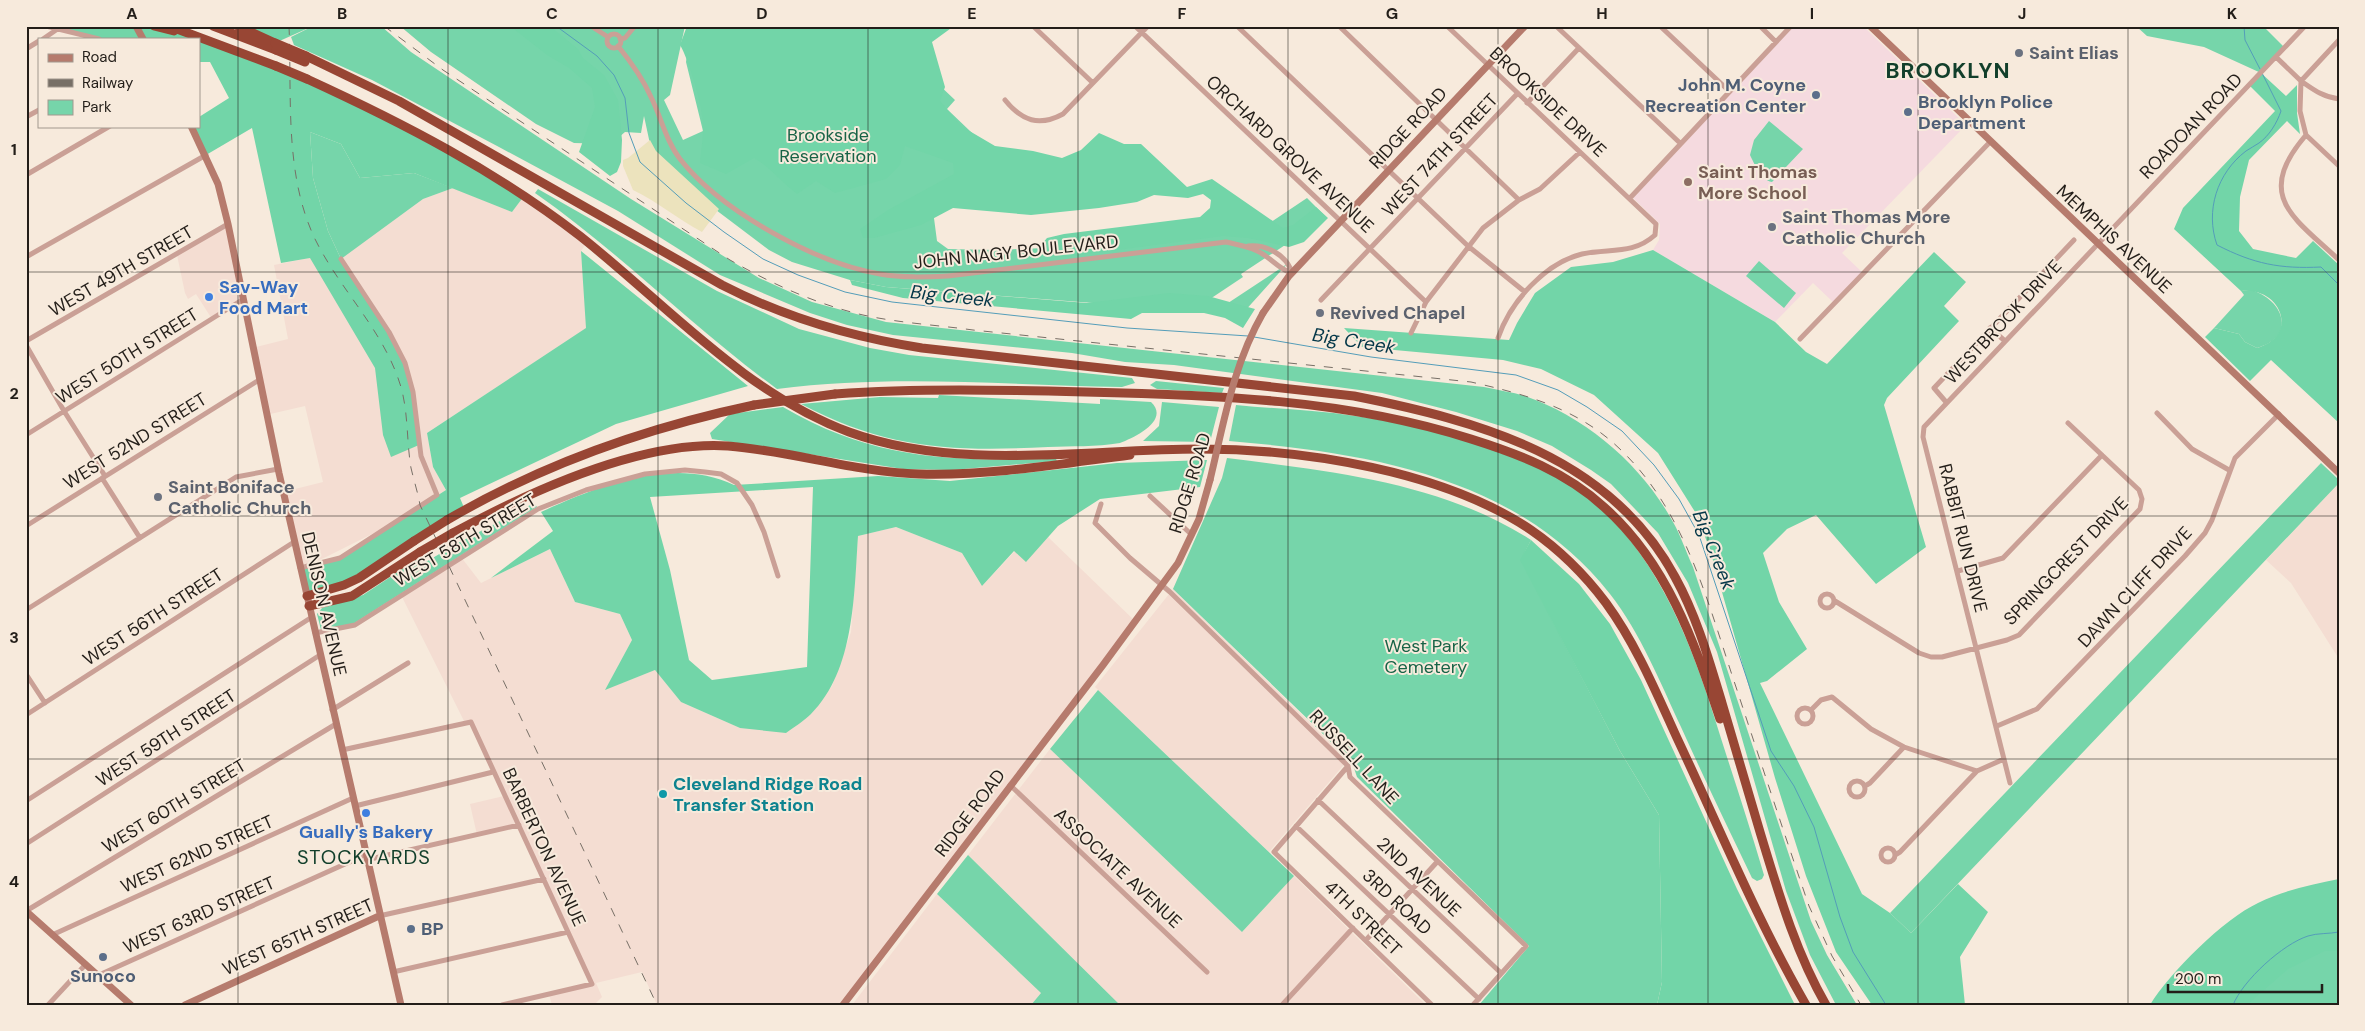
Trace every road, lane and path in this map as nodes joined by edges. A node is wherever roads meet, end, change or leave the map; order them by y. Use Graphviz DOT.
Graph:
graph roads {
  1 [pos="46,26"];
  2 [pos="136,26"];
  3 [pos="154,26"];
  4 [pos="169,26"];
  5 [pos="213,26"];
  6 [pos="238,26"];
  7 [pos="591,26"];
  8 [pos="635,26"];
  9 [pos="1033,26"];
  10 [pos="1135,26"];
  11 [pos="1148,26"];
  12 [pos="1237,26"];
  13 [pos="1339,26"];
  14 [pos="1447,26"];
  15 [pos="1525,26"];
  16 [pos="1556,26"];
  17 [pos="1660,26"];
  18 [pos="1760,26"];
  19 [pos="1791,26"];
  20 [pos="1870,26"];
  21 [pos="2305,26"];
  22 [pos="56,30"];
  23 [pos="1142,33"];
  24 [pos="608,37"];
  25 [pos="44,38"];
  26 [pos="94,38"];
  27 [pos="142,38"];
  28 [pos="197,38"];
  29 [pos="200,39"];
  30 [pos="620,39"];
  31 [pos="38,42"];
  32 [pos="1776,42"];
  33 [pos="2338,43"];
  34 [pos="222,45"];
  35 [pos="275,46"];
  36 [pos="618,46"];
  37 [pos="1579,48"];
  38 [pos="26,50"];
  39 [pos="2276,57"];
  40 [pos="1488,65"];
  41 [pos="2301,81"];
  42 [pos="1093,83"];
  43 [pos="1729,91"];
  44 [pos="1516,94"];
  45 [pos="2339,99"];
  46 [pos="1005,100"];
  47 [pos="1527,103"];
  48 [pos="38,111"];
  49 [pos="26,117"];
  50 [pos="1437,120"];
  51 [pos="107,128"];
  52 [pos="192,128"];
  53 [pos="2306,135"];
  54 [pos="1990,142"];
  55 [pos="1680,143"];
  56 [pos="1466,148"];
  57 [pos="1580,152"];
  58 [pos="206,155"];
  59 [pos="2339,166"];
  60 [pos="1389,171"];
  61 [pos="26,175"];
  62 [pos="1630,198"];
  63 [pos="1418,199"];
  64 [pos="1519,200"];
  65 [pos="1341,222"];
  66 [pos="228,224"];
  67 [pos="2074,240"];
  68 [pos="2096,244"];
  69 [pos="1468,246"];
  70 [pos="1370,250"];
  71 [pos="26,257"];
  72 [pos="341,258"];
  73 [pos="2339,260"];
  74 [pos="1292,273"];
  75 [pos="1525,292"];
  76 [pos="242,300"];
  77 [pos="1321,300"];
  78 [pos="1426,302"];
  79 [pos="1990,328"];
  80 [pos="1411,333"];
  81 [pos="1498,338"];
  82 [pos="1800,339"];
  83 [pos="2005,341"];
  84 [pos="26,343"];
  85 [pos="259,380"];
  86 [pos="1946,402"];
  87 [pos="64,411"];
  88 [pos="2156,413"];
  89 [pos="2279,414"];
  90 [pos="1931,419"];
  91 [pos="2068,423"];
  92 [pos="26,435"];
  93 [pos="1200,449"];
  94 [pos="2102,455"];
  95 [pos="278,469"];
  96 [pos="2229,470"];
  97 [pos="2339,473"];
  98 [pos="103,477"];
  99 [pos="1150,496"];
  100 [pos="1101,504"];
  101 [pos="26,526"];
  102 [pos="1192,535"];
  103 [pos="140,538"];
  104 [pos="294,542"];
  105 [pos="300,568"];
  106 [pos="1958,571"];
  107 [pos="778,576"];
  108 [pos="1162,586"];
  109 [pos="306,596"];
  110 [pos="1835,601"];
  111 [pos="309,606"];
  112 [pos="26,610"];
  113 [pos="312,617"];
  114 [pos="315,633"];
  115 [pos="1976,647"];
  116 [pos="320,655"];
  117 [pos="408,663"];
  118 [pos="26,674"];
  119 [pos="45,703"];
  120 [pos="332,710"];
  121 [pos="1811,710"];
  122 [pos="26,715"];
  123 [pos="336,724"];
  124 [pos="1997,726"];
  125 [pos="1904,748"];
  126 [pos="342,750"];
  127 [pos="2004,759"];
  128 [pos="1348,766"];
  129 [pos="1977,771"];
  130 [pos="493,772"];
  131 [pos="2010,783"];
  132 [pos="1010,785"];
  133 [pos="1864,786"];
  134 [pos="1747,789"];
  135 [pos="353,798"];
  136 [pos="1318,800"];
  137 [pos="26,801"];
  138 [pos="355,806"];
  139 [pos="519,825"];
  140 [pos="1296,826"];
  141 [pos="26,844"];
  142 [pos="1895,855"];
  143 [pos="366,858"];
  144 [pos="1437,862"];
  145 [pos="544,879"];
  146 [pos="1411,890"];
  147 [pos="1389,913"];
  148 [pos="27,914"];
  149 [pos="379,916"];
  150 [pos="1353,928"];
  151 [pos="568,932"];
  152 [pos="52,935"];
  153 [pos="1366,940"];
  154 [pos="86,964"];
  155 [pos="393,972"];
  156 [pos="1207,972"];
  157 [pos="1501,973"];
  158 [pos="99,975"];
  159 [pos="1479,998"];
  160 [pos="48,1005"];
  161 [pos="132,1005"];
  162 [pos="185,1005"];
  163 [pos="401,1005"];
  164 [pos="502,1005"];
  165 [pos="843,1005"];
  166 [pos="1282,1005"];
  167 [pos="1432,1005"];
  168 [pos="1473,1005"];
  169 [pos="1806,1005"];
  170 [pos="1826,1005"];
  1 -- 22 [label="street"];
  2 -- 27 [label="main road"];
  3 -- 28 [label="highway"];
  4 -- 34 [label="highway"];
  5 -- 35 [label="highway"];
  6 -- 35 [label="highway"];
  7 -- 24 [label="street, JOHN NAGY BOULEVARD"];
  8 -- 30 [label="street"];
  9 -- 42 [label="street"];
  10 -- 23 [label="street, ORCHARD GROVE AVENUE"];
  11 -- 23 [label="street"];
  12 -- 60 [label="street"];
  13 -- 50 [label="street"];
  14 -- 40 [label="street, BROOKSIDE DRIVE"];
  15 -- 40 [label="main road, RIDGE ROAD"];
  16 -- 37 [label="street"];
  17 -- 43 [label="street"];
  18 -- 32 [label="street"];
  19 -- 32 [label="street"];
  20 -- 54 [label="main road, MEMPHIS AVENUE"];
  21 -- 39 [label="street, ROADOAN ROAD"];
  22 -- 25 [label="street"];
  22 -- 26 [label="street"];
  23 -- 42 [label="street"];
  23 -- 65 [label="street, ORCHARD GROVE AVENUE"];
  24 -- 30 [label="street, JOHN NAGY BOULEVARD"];
  24 -- 36 [label="street, JOHN NAGY BOULEVARD"];
  29 -- 34 [label="highway"];
  30 -- 36 [label="street"];
  31 -- 38 [label="street"];
  32 -- 43 [label="street"];
  33 -- 41 [label="street"];
  34 -- 93 [label="highway, bridge"];
  35 -- 134 [label="highway, bridge"];
  36 -- 74 [label="street, JOHN NAGY BOULEVARD"];
  37 -- 47 [label="street"];
  37 -- 55 [label="street"];
  39 -- 41 [label="street"];
  39 -- 68 [label="street, ROADOAN ROAD"];
  40 -- 44 [label="street, BROOKSIDE DRIVE"];
  40 -- 50 [label="main road, RIDGE ROAD"];
  41 -- 45 [label="street"];
  41 -- 53 [label="street"];
  42 -- 46 [label="street"];
  43 -- 55 [label="street"];
  44 -- 47 [label="street, BROOKSIDE DRIVE"];
  44 -- 56 [label="street, WEST 74TH STREET"];
  47 -- 57 [label="street, BROOKSIDE DRIVE"];
  48 -- 49 [label="street"];
  50 -- 56 [label="street"];
  50 -- 60 [label="main road, RIDGE ROAD"];
  51 -- 61 [label="street"];
  52 -- 58 [label="main road, DENISON AVENUE"];
  53 -- 59 [label="street"];
  53 -- 73 [label="street"];
  54 -- 68 [label="main road, MEMPHIS AVENUE"];
  54 -- 82 [label="street"];
  55 -- 62 [label="street"];
  56 -- 63 [label="street, WEST 74TH STREET"];
  56 -- 64 [label="street"];
  57 -- 62 [label="street, BROOKSIDE DRIVE"];
  57 -- 64 [label="street"];
  58 -- 66 [label="main road, DENISON AVENUE"];
  58 -- 71 [label="street"];
  60 -- 63 [label="street"];
  60 -- 65 [label="main road, RIDGE ROAD"];
  62 -- 75 [label="street, BROOKSIDE DRIVE"];
  63 -- 69 [label="street"];
  63 -- 70 [label="street, WEST 74TH STREET"];
  64 -- 69 [label="street"];
  65 -- 70 [label="street, ORCHARD GROVE AVENUE"];
  65 -- 74 [label="main road, RIDGE ROAD"];
  66 -- 76 [label="main road, DENISON AVENUE"];
  66 -- 84 [label="street, WEST 49TH STREET"];
  67 -- 79 [label="street"];
  68 -- 83 [label="street, WESTBROOK DRIVE"];
  68 -- 89 [label="main road, MEMPHIS AVENUE"];
  69 -- 75 [label="street"];
  69 -- 78 [label="street"];
  70 -- 77 [label="street, WEST 74TH STREET"];
  70 -- 78 [label="street, ORCHARD GROVE AVENUE"];
  72 -- 105 [label="street"];
  74 -- 102 [label="main road, RIDGE ROAD, bridge"];
  75 -- 81 [label="street"];
  76 -- 85 [label="main road, DENISON AVENUE"];
  76 -- 87 [label="street, WEST 50TH STREET"];
  78 -- 80 [label="street"];
  79 -- 83 [label="street"];
  79 -- 86 [label="street"];
  83 -- 86 [label="street, WESTBROOK DRIVE"];
  84 -- 87 [label="street"];
  85 -- 95 [label="main road, DENISON AVENUE"];
  85 -- 98 [label="street, WEST 52ND STREET"];
  86 -- 90 [label="street, WESTBROOK DRIVE"];
  87 -- 92 [label="street, WEST 50TH STREET"];
  87 -- 98 [label="street"];
  88 -- 96 [label="street"];
  89 -- 96 [label="street, DAWN CLIFF DRIVE"];
  89 -- 97 [label="main road, MEMPHIS AVENUE"];
  90 -- 106 [label="street, RABBIT RUN DRIVE"];
  91 -- 94 [label="street"];
  93 -- 111 [label="highway, bridge"];
  93 -- 169 [label="highway"];
  94 -- 106 [label="street"];
  94 -- 115 [label="street, SPRINGCREST DRIVE"];
  95 -- 103 [label="street"];
  95 -- 104 [label="main road, DENISON AVENUE"];
  96 -- 124 [label="street, DAWN CLIFF DRIVE"];
  98 -- 101 [label="street, WEST 52ND STREET"];
  98 -- 103 [label="street"];
  99 -- 102 [label="street"];
  100 -- 108 [label="street, RUSSELL LANE"];
  102 -- 108 [label="main road, RIDGE ROAD"];
  103 -- 112 [label="street"];
  104 -- 105 [label="main road, DENISON AVENUE"];
  104 -- 119 [label="street, WEST 56TH STREET"];
  105 -- 109 [label="main road, DENISON AVENUE"];
  106 -- 115 [label="street, RABBIT RUN DRIVE"];
  107 -- 114 [label="street, WEST 58TH STREET"];
  108 -- 128 [label="street, RUSSELL LANE"];
  108 -- 132 [label="main road, RIDGE ROAD"];
  109 -- 111 [label="main road, DENISON AVENUE"];
  109 -- 134 [label="highway, bridge"];
  110 -- 115 [label="street, SPRINGCREST DRIVE"];
  111 -- 113 [label="main road, DENISON AVENUE"];
  113 -- 114 [label="main road, DENISON AVENUE"];
  113 -- 137 [label="street"];
  114 -- 116 [label="main road, DENISON AVENUE"];
  115 -- 124 [label="street, RABBIT RUN DRIVE"];
  116 -- 120 [label="main road, DENISON AVENUE"];
  116 -- 141 [label="street, WEST 59TH STREET"];
  117 -- 120 [label="street"];
  118 -- 119 [label="street"];
  119 -- 122 [label="street, WEST 56TH STREET"];
  120 -- 123 [label="main road, DENISON AVENUE"];
  121 -- 125 [label="street"];
  123 -- 126 [label="main road, DENISON AVENUE"];
  123 -- 148 [label="street, WEST 60TH STREET"];
  124 -- 127 [label="street, RABBIT RUN DRIVE"];
  125 -- 129 [label="street"];
  125 -- 133 [label="street"];
  126 -- 130 [label="street, BARBERTON AVENUE"];
  126 -- 135 [label="main road, DENISON AVENUE"];
  127 -- 129 [label="street"];
  127 -- 131 [label="street, RABBIT RUN DRIVE"];
  128 -- 136 [label="street"];
  128 -- 144 [label="street, RUSSELL LANE"];
  129 -- 142 [label="street"];
  130 -- 138 [label="street"];
  130 -- 139 [label="street, BARBERTON AVENUE"];
  132 -- 156 [label="street, ASSOCIATE AVENUE"];
  132 -- 165 [label="main road, RIDGE ROAD"];
  134 -- 170 [label="highway"];
  135 -- 138 [label="main road, DENISON AVENUE"];
  135 -- 152 [label="street, WEST 62ND STREET"];
  136 -- 140 [label="street"];
  136 -- 146 [label="street, 2ND AVENUE"];
  138 -- 143 [label="main road, DENISON AVENUE"];
  139 -- 143 [label="street, WEST 63RD STREET"];
  139 -- 145 [label="street, BARBERTON AVENUE"];
  140 -- 147 [label="street, 3RD ROAD"];
  140 -- 150 [label="street, 4TH STREET"];
  143 -- 149 [label="main road, DENISON AVENUE"];
  143 -- 158 [label="street, WEST 63RD STREET"];
  144 -- 146 [label="street"];
  144 -- 157 [label="street, RUSSELL LANE"];
  145 -- 149 [label="street, WEST 65TH STREET"];
  145 -- 151 [label="street, BARBERTON AVENUE"];
  146 -- 147 [label="street"];
  146 -- 157 [label="street, 2ND AVENUE"];
  147 -- 153 [label="street"];
  147 -- 159 [label="street, 3RD ROAD"];
  148 -- 152 [label="main road"];
  149 -- 155 [label="main road, DENISON AVENUE"];
  149 -- 162 [label="main road, WEST 65TH STREET"];
  150 -- 153 [label="street, 4TH STREET"];
  150 -- 166 [label="street"];
  151 -- 155 [label="street"];
  151 -- 164 [label="street, BARBERTON AVENUE"];
  152 -- 154 [label="main road"];
  153 -- 167 [label="street, 4TH STREET"];
  154 -- 158 [label="main road"];
  154 -- 160 [label="street"];
  155 -- 163 [label="main road, DENISON AVENUE"];
  157 -- 159 [label="street"];
  158 -- 161 [label="main road"];
  159 -- 168 [label="street"];
}
